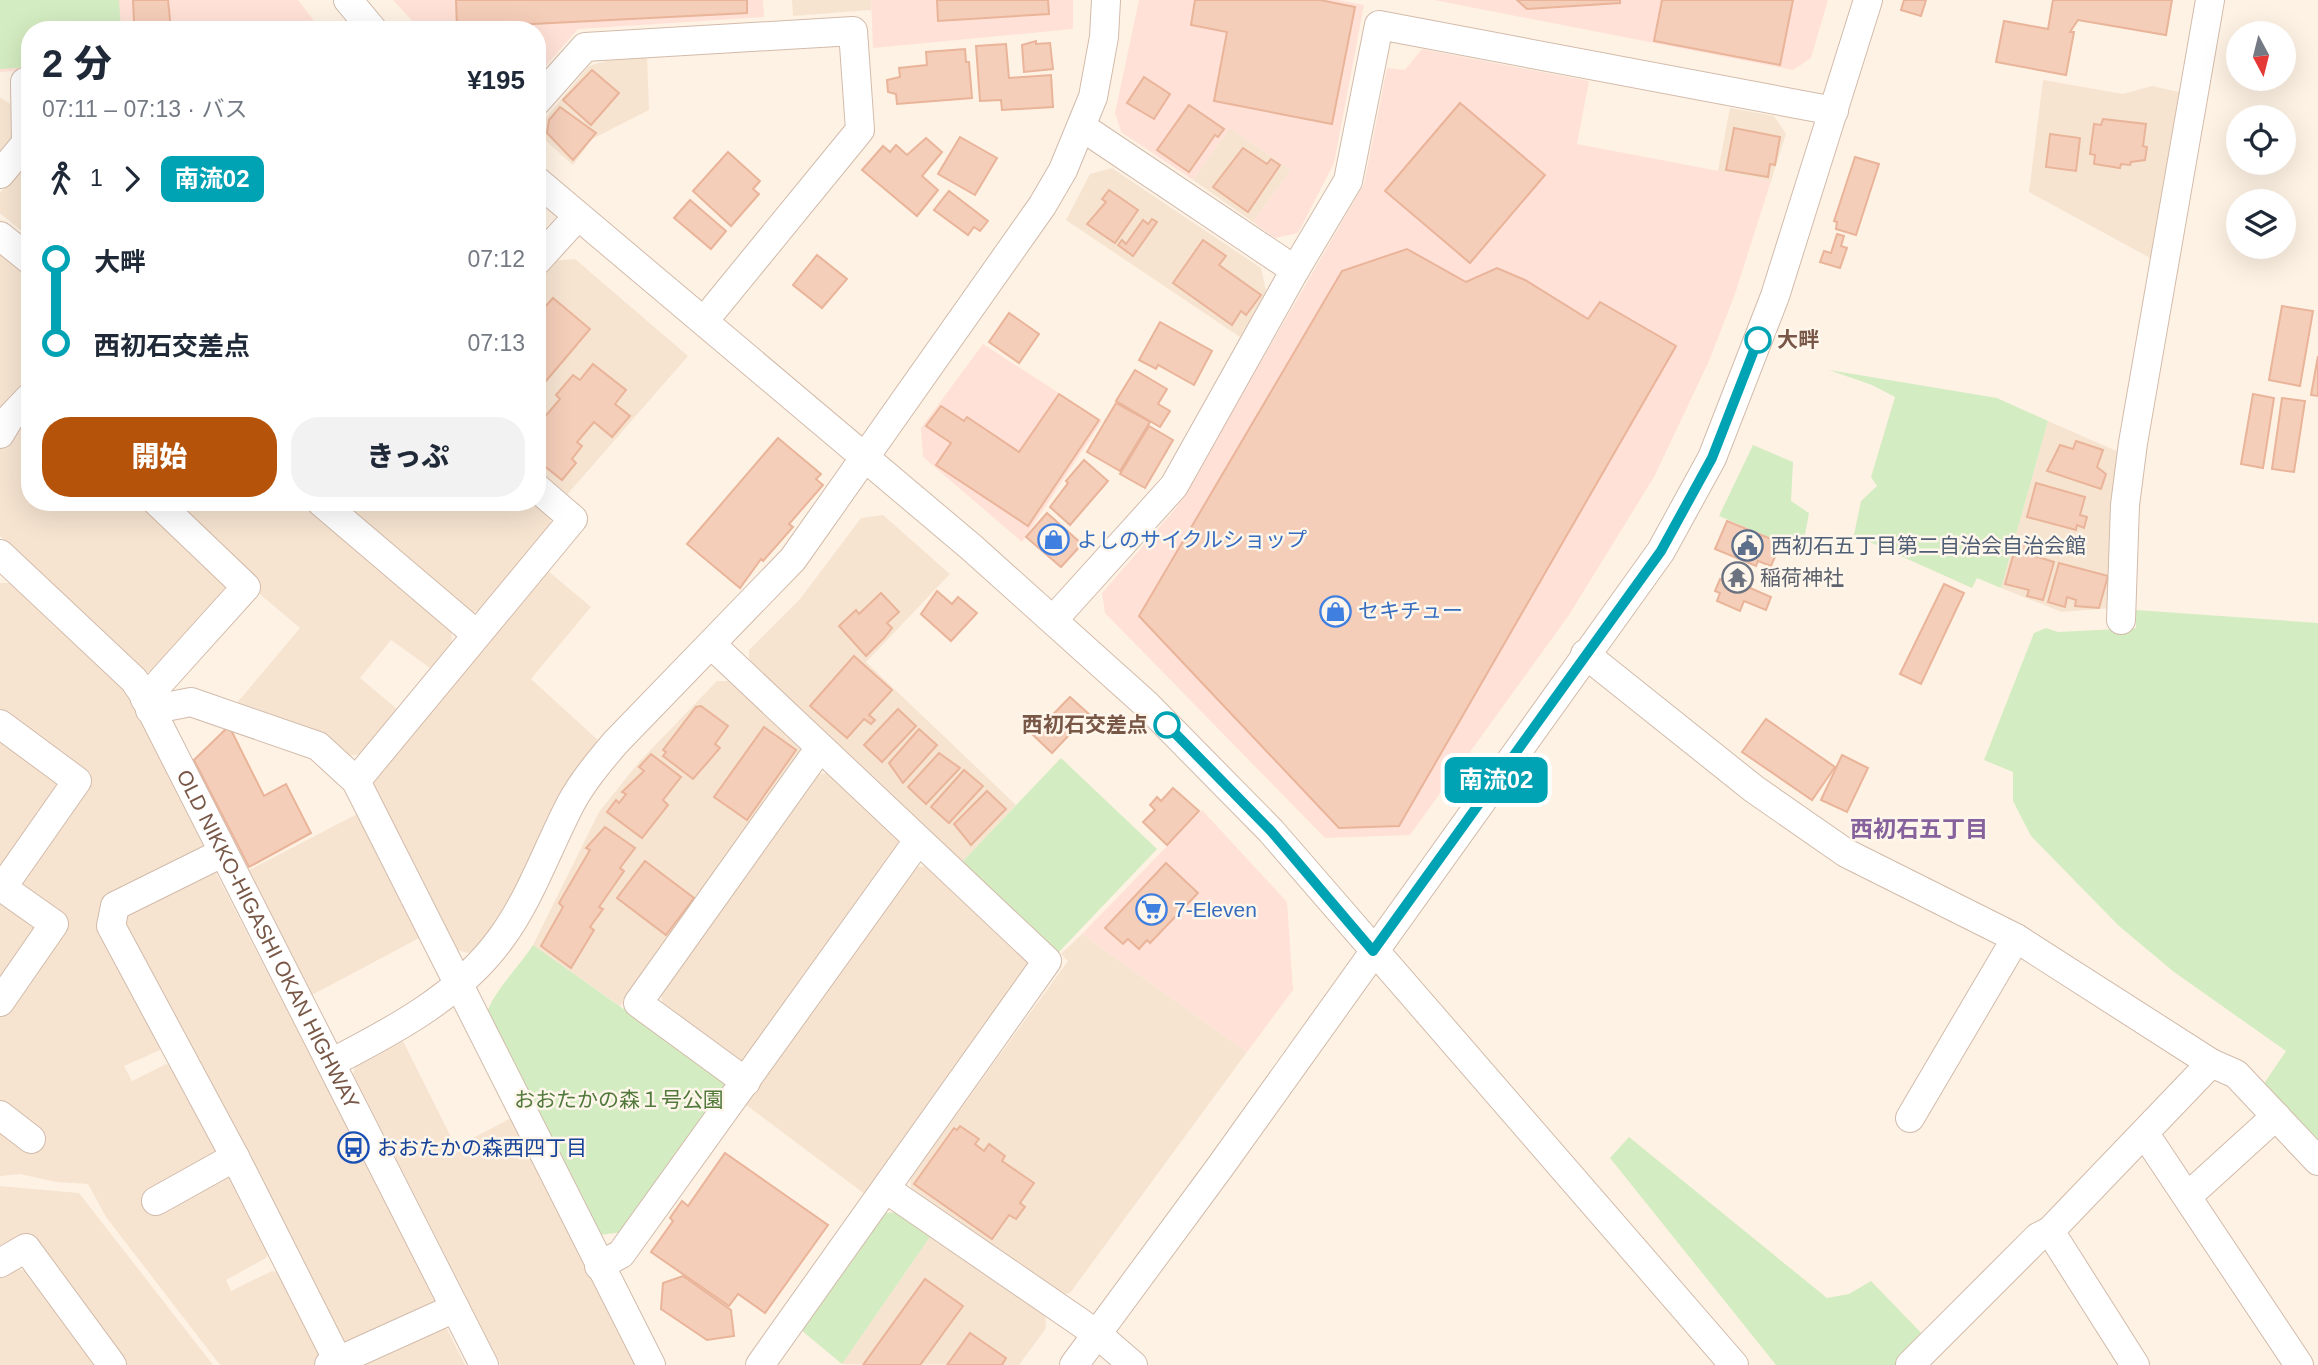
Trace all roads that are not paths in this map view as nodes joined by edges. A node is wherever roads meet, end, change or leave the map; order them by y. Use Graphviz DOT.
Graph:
graph roads {
  1 [pos="348,0"];
  2 [pos="1106,0"];
  3 [pos="1868,0"];
  4 [pos="2210,0"];
  5 [pos="366,21"];
  6 [pos="18,83"];
  7 [pos="546,91"];
  8 [pos="21,106"];
  9 [pos="1834,111"];
  10 [pos="1082,127"];
  11 [pos="21,150"];
  12 [pos="0,174"];
  13 [pos="546,189"];
  14 [pos="577,217"];
  15 [pos="0,236"];
  16 [pos="546,251"];
  17 [pos="21,253"];
  18 [pos="1295,270"];
  19 [pos="704,321"];
  20 [pos="21,406"];
  21 [pos="0,434"];
  22 [pos="863,458"];
  23 [pos="546,496"];
  24 [pos="167,511"];
  25 [pos="332,511"];
  26 [pos="2,560"];
  27 [pos="1054,618"];
  28 [pos="2120,620"];
  29 [pos="476,634"];
  30 [pos="712,645"];
  31 [pos="1585,654"];
  32 [pos="148,705"];
  33 [pos="0,724"];
  34 [pos="819,749"];
  35 [pos="356,780"];
  36 [pos="917,842"];
  37 [pos="222,853"];
  38 [pos="1,887"];
  39 [pos="2017,937"];
  40 [pos="1373,951"];
  41 [pos="458,983"];
  42 [pos="0,1002"];
  43 [pos="331,1063"];
  44 [pos="2211,1063"];
  45 [pos="746,1082"];
  46 [pos="0,1115"];
  47 [pos="2276,1116"];
  48 [pos="1910,1118"];
  49 [pos="2145,1134"];
  50 [pos="31,1139"];
  51 [pos="235,1157"];
  52 [pos="2318,1161"];
  53 [pos="886,1189"];
  54 [pos="2188,1196"];
  55 [pos="156,1201"];
  56 [pos="2050,1231"];
  57 [pos="0,1263"];
  58 [pos="599,1266"];
  59 [pos="455,1308"];
  60 [pos="1097,1334"];
  61 [pos="334,1363"];
  62 [pos="112,1365"];
  63 [pos="484,1365"];
  64 [pos="651,1365"];
  65 [pos="760,1365"];
  66 [pos="1074,1365"];
  67 [pos="1133,1365"];
  68 [pos="1734,1365"];
  69 [pos="1910,1365"];
  70 [pos="2135,1365"];
  71 [pos="2299,1365"];
  1 -- 5 [label="street"];
  2 -- 10 [label="street"];
  3 -- 9 [label="street"];
  4 -- 28 [label="street"];
  6 -- 8 [label="street"];
  7 -- 19 [label="street"];
  9 -- 18 [label="street"];
  9 -- 31 [label="street"];
  10 -- 18 [label="street"];
  10 -- 22 [label="street"];
  11 -- 12 [label="street"];
  13 -- 14 [label="street"];
  14 -- 16 [label="street"];
  14 -- 19 [label="street"];
  15 -- 17 [label="street"];
  18 -- 27 [label="street"];
  19 -- 22 [label="street"];
  20 -- 21 [label="street"];
  22 -- 27 [label="street"];
  22 -- 30 [label="street"];
  23 -- 29 [label="street"];
  24 -- 32 [label="street"];
  25 -- 29 [label="street"];
  26 -- 32 [label="street, OLD NIKKO-HIGASHI OKAN HIGHWAY"];
  27 -- 40 [label="street"];
  29 -- 35 [label="street"];
  30 -- 34 [label="street"];
  30 -- 41 [label="street"];
  31 -- 39 [label="street"];
  31 -- 40 [label="street"];
  32 -- 35 [label="street"];
  32 -- 37 [label="street, OLD NIKKO-HIGASHI OKAN HIGHWAY"];
  33 -- 38 [label="street"];
  34 -- 36 [label="street"];
  34 -- 45 [label="street"];
  35 -- 41 [label="street"];
  36 -- 45 [label="street"];
  36 -- 53 [label="street"];
  37 -- 43 [label="street, OLD NIKKO-HIGASHI OKAN HIGHWAY"];
  37 -- 51 [label="street"];
  38 -- 42 [label="street"];
  39 -- 44 [label="street"];
  39 -- 48 [label="street"];
  40 -- 60 [label="street"];
  40 -- 68 [label="street"];
  41 -- 43 [label="street"];
  41 -- 58 [label="street"];
  43 -- 59 [label="street, OLD NIKKO-HIGASHI OKAN HIGHWAY"];
  44 -- 47 [label="street"];
  44 -- 49 [label="street"];
  45 -- 58 [label="street"];
  46 -- 50 [label="street"];
  47 -- 52 [label="street"];
  47 -- 54 [label="street"];
  49 -- 54 [label="street"];
  49 -- 56 [label="street"];
  51 -- 55 [label="street"];
  51 -- 61 [label="street"];
  53 -- 60 [label="street"];
  53 -- 65 [label="street"];
  54 -- 71 [label="street"];
  56 -- 69 [label="street"];
  56 -- 70 [label="street"];
  57 -- 62 [label="street"];
  58 -- 64 [label="street"];
  59 -- 61 [label="street"];
  59 -- 63 [label="street, OLD NIKKO-HIGASHI OKAN HIGHWAY"];
  60 -- 66 [label="street"];
  60 -- 67 [label="street"];
}
